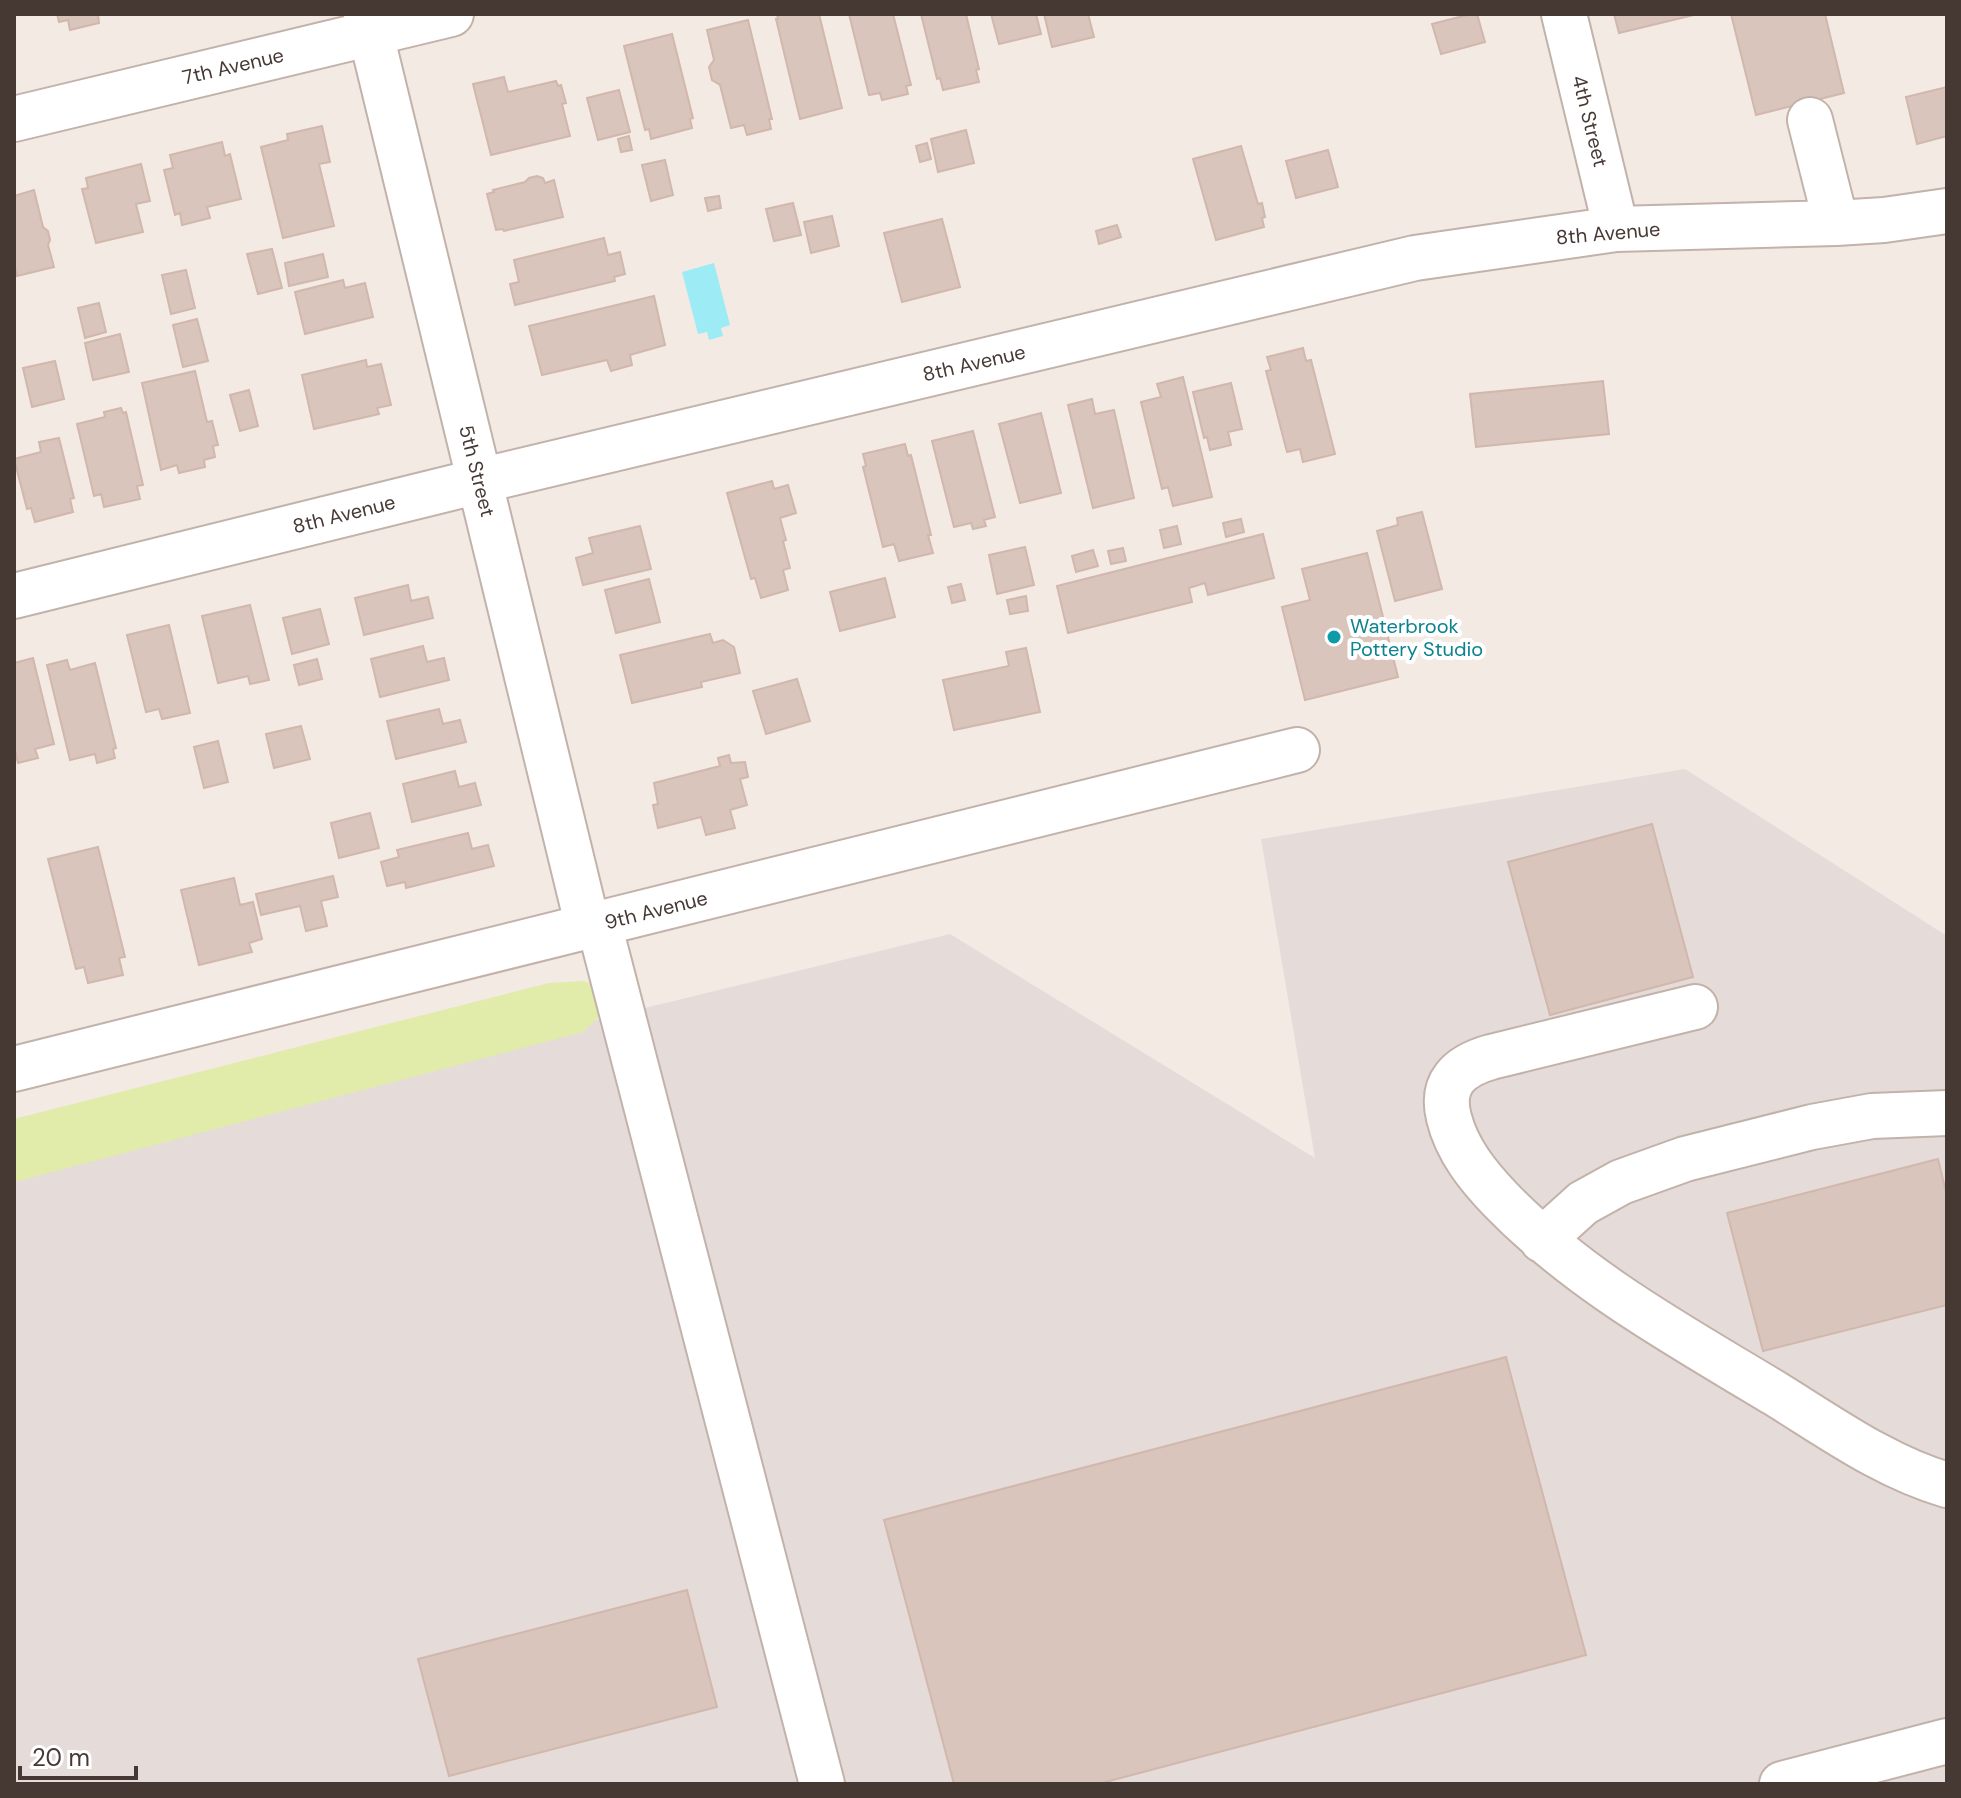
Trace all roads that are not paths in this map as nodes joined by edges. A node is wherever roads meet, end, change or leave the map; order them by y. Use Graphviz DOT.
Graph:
graph roads {
  1 [pos="451,14"];
  2 [pos="1564,14"];
  3 [pos="368,24"];
  4 [pos="14,119"];
  5 [pos="1810,120"];
  6 [pos="1947,211"];
  7 [pos="1836,223"];
  8 [pos="1616,229"];
  9 [pos="479,481"];
  10 [pos="14,596"];
  11 [pos="1297,750"];
  12 [pos="593,926"];
  13 [pos="1695,1007"];
  14 [pos="14,1069"];
  15 [pos="1947,1113"];
  16 [pos="1542,1240"];
  17 [pos="1947,1485"];
  18 [pos="1947,1741"];
  19 [pos="822,1784"];
  20 [pos="1782,1784"];
  1 -- 3 [label="street, 7th Avenue"];
  2 -- 8 [label="street, 4th Street"];
  3 -- 4 [label="street, 7th Avenue"];
  3 -- 9 [label="street, 5th Street"];
  5 -- 7 [label="street"];
  6 -- 7 [label="street, 8th Avenue"];
  7 -- 8 [label="street, 8th Avenue"];
  8 -- 9 [label="street, 8th Avenue"];
  9 -- 10 [label="street, 8th Avenue"];
  9 -- 12 [label="street, 5th Street"];
  11 -- 12 [label="street, 9th Avenue"];
  12 -- 14 [label="street, 9th Avenue"];
  12 -- 19 [label="street, 5th Street"];
  13 -- 16 [label="street"];
  15 -- 16 [label="street"];
  16 -- 17 [label="street"];
  18 -- 20 [label="street"];
}
